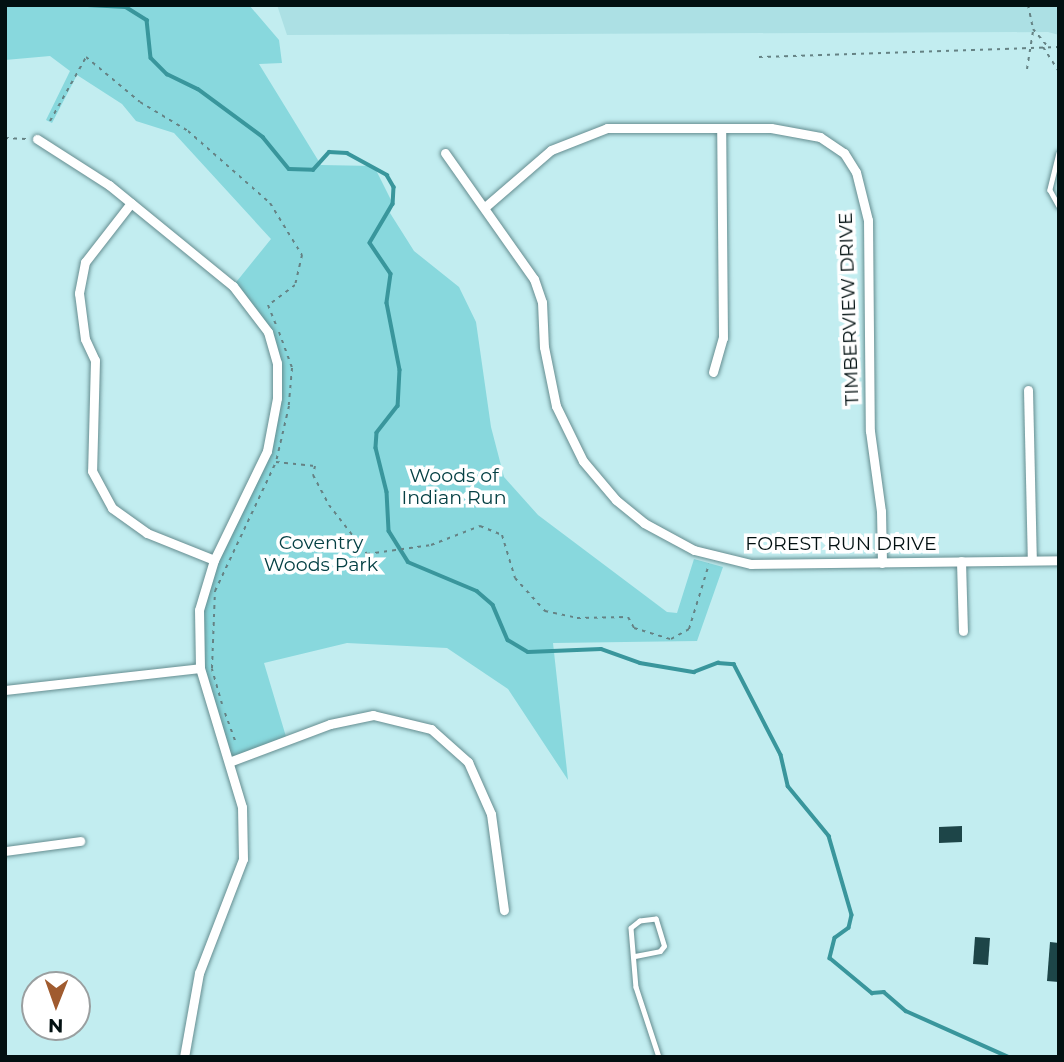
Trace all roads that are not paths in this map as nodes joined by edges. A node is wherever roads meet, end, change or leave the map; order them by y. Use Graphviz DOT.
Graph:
graph roads {
  1 [pos="721,128"];
  2 [pos="37,139"];
  3 [pos="445,153"];
  4 [pos="1059,153"];
  5 [pos="131,203"];
  6 [pos="1059,206"];
  7 [pos="485,207"];
  8 [pos="713,372"];
  9 [pos="1028,390"];
  10 [pos="214,560"];
  11 [pos="1032,560"];
  12 [pos="1059,560"];
  13 [pos="961,561"];
  14 [pos="882,563"];
  15 [pos="963,631"];
  16 [pos="200,668"];
  17 [pos="5,690"];
  18 [pos="229,762"];
  19 [pos="80,841"];
  20 [pos="5,851"];
  21 [pos="504,910"];
  22 [pos="635,956"];
  23 [pos="184,1057"];
  24 [pos="659,1057"];
  1 -- 7 [label="street, TIMBERVIEW DRIVE"];
  1 -- 8 [label="street"];
  1 -- 14 [label="street, TIMBERVIEW DRIVE"];
  2 -- 5 [label="street"];
  3 -- 7 [label="street, FOREST RUN DRIVE"];
  4 -- 6 [label="lane"];
  5 -- 10 [label="street"];
  5 -- 10 [label="street"];
  7 -- 14 [label="street, FOREST RUN DRIVE"];
  9 -- 11 [label="street"];
  10 -- 16 [label="street"];
  11 -- 12 [label="street, FOREST RUN DRIVE"];
  11 -- 13 [label="street, FOREST RUN DRIVE"];
  13 -- 14 [label="street, FOREST RUN DRIVE"];
  13 -- 15 [label="street"];
  16 -- 17 [label="street"];
  16 -- 18 [label="street"];
  18 -- 21 [label="street"];
  18 -- 23 [label="street"];
  19 -- 20 [label="street"];
  22 -- 22 [label="lane"];
  22 -- 24 [label="lane"];
}
